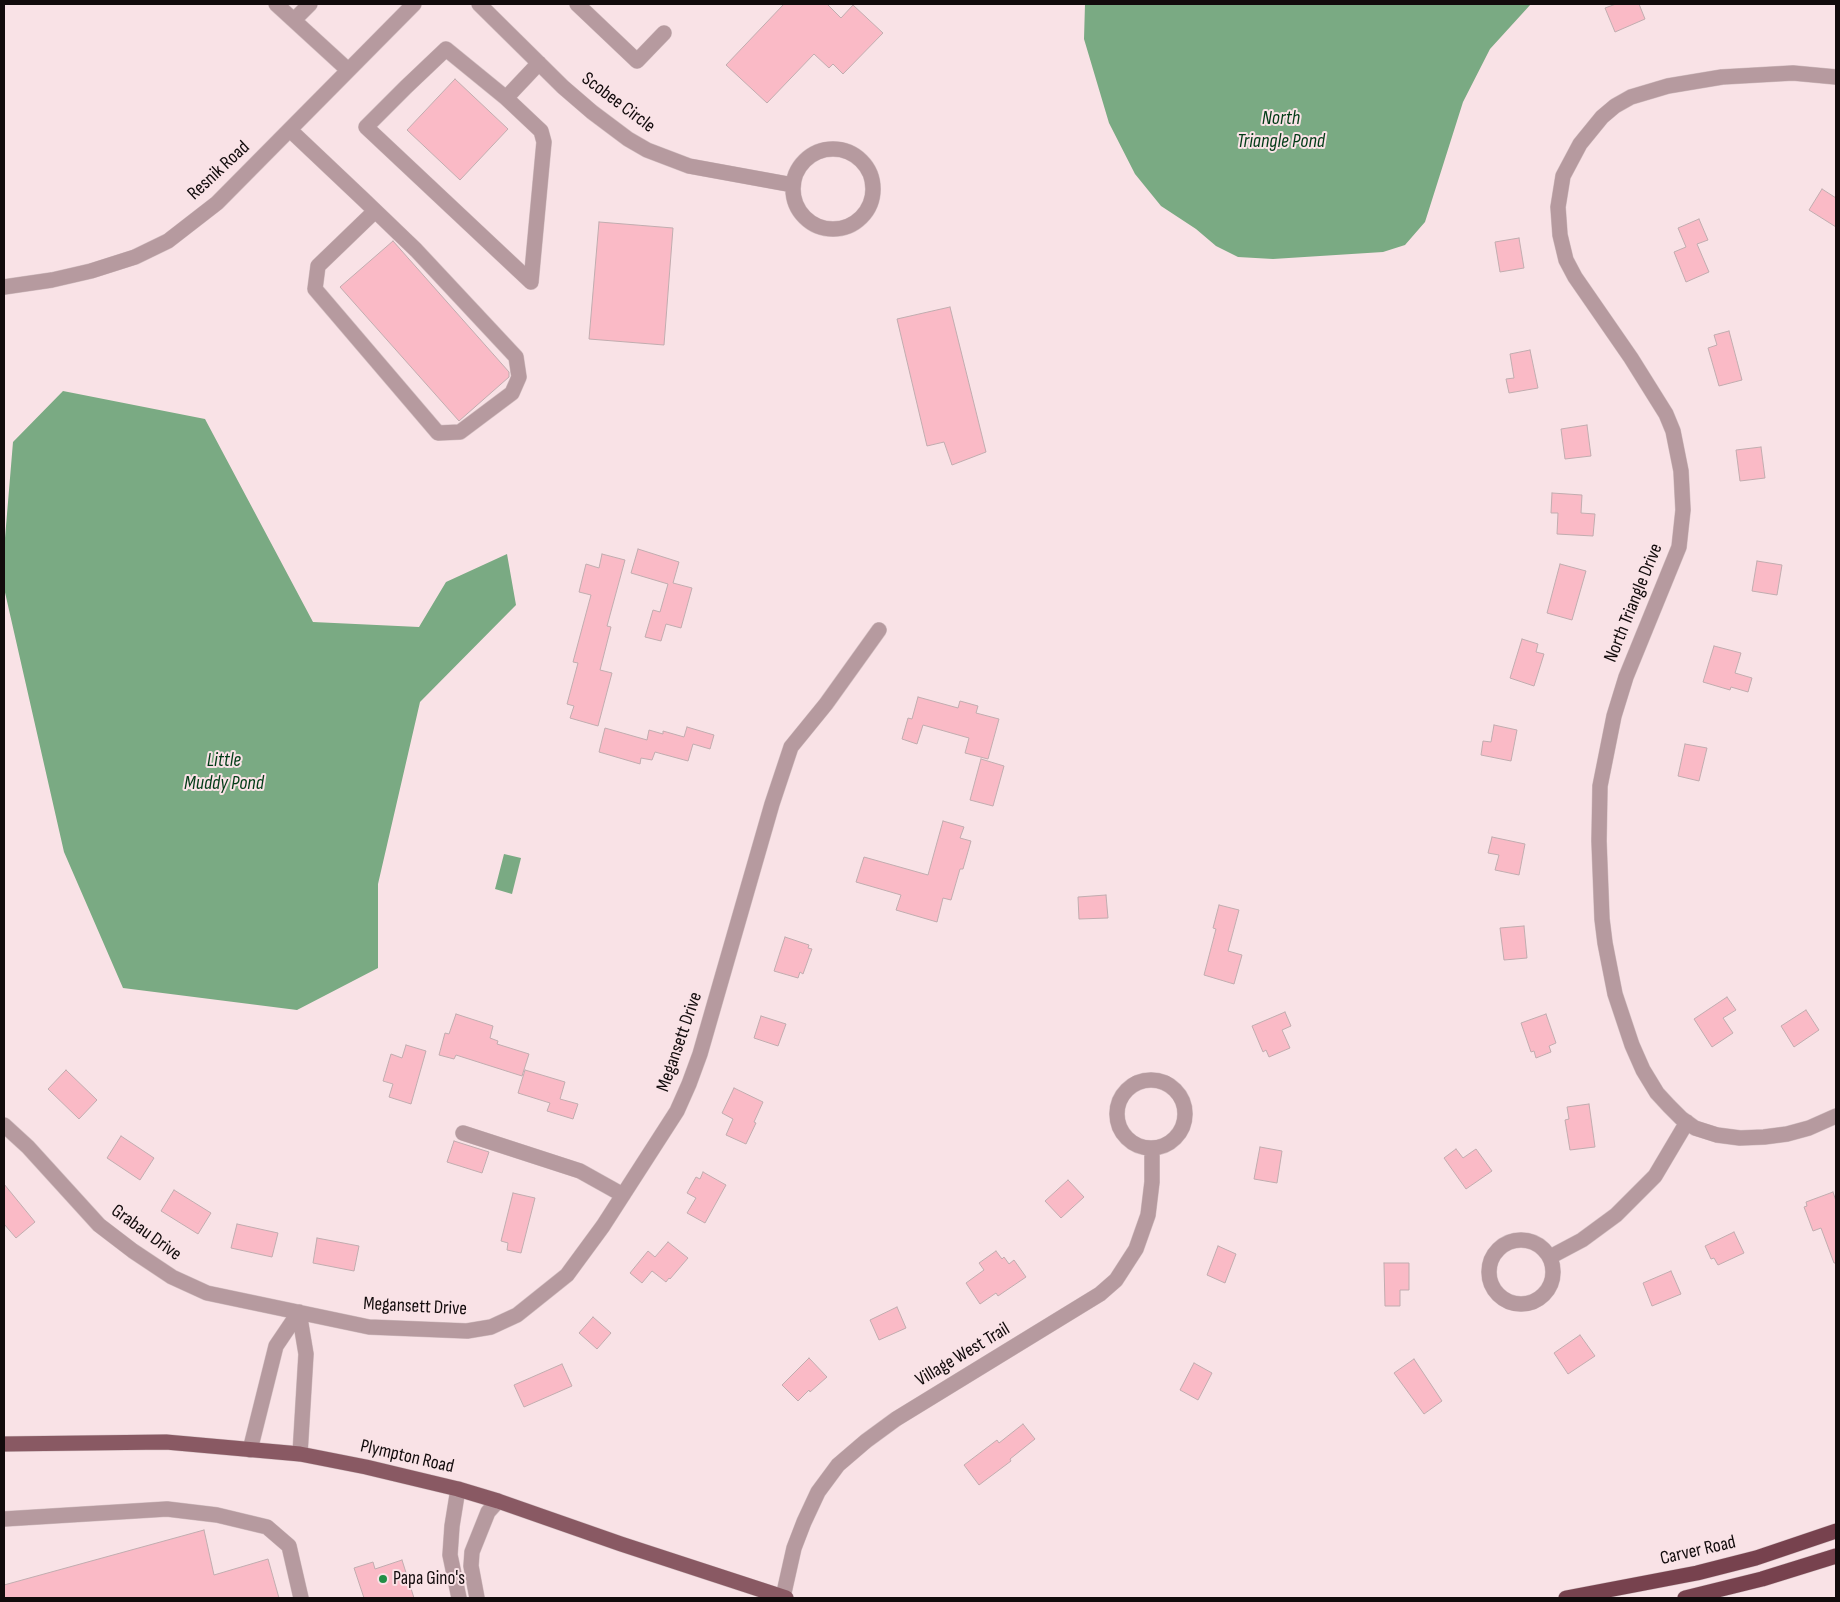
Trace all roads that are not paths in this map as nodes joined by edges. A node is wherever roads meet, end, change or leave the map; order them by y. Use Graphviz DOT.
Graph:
graph roads {
  1 [pos="276,4"];
  2 [pos="310,4"];
  3 [pos="414,4"];
  4 [pos="479,4"];
  5 [pos="577,4"];
  6 [pos="294,20"];
  7 [pos="664,32"];
  8 [pos="539,63"];
  9 [pos="348,70"];
  10 [pos="1836,77"];
  11 [pos="506,98"];
  12 [pos="290,130"];
  13 [pos="793,185"];
  14 [pos="375,211"];
  15 [pos="4,287"];
  16 [pos="879,630"];
  17 [pos="1836,1116"];
  18 [pos="1687,1122"];
  19 [pos="4,1125"];
  20 [pos="464,1133"];
  21 [pos="1152,1148"];
  22 [pos="624,1195"];
  23 [pos="1550,1257"];
  24 [pos="299,1312"];
  25 [pos="4,1444"];
  26 [pos="250,1450"];
  27 [pos="300,1454"];
  28 [pos="458,1490"];
  29 [pos="498,1501"];
  30 [pos="4,1519"];
  31 [pos="1836,1530"];
  32 [pos="1836,1556"];
  33 [pos="301,1598"];
  34 [pos="459,1598"];
  35 [pos="477,1598"];
  36 [pos="784,1598"];
  37 [pos="1566,1598"];
  38 [pos="1684,1598"];
  1 -- 6 [label="street"];
  2 -- 6 [label="street"];
  3 -- 9 [label="street, Resnik Road"];
  4 -- 8 [label="street, Scobee Circle"];
  5 -- 7 [label="street"];
  6 -- 9 [label="street"];
  8 -- 11 [label="street"];
  8 -- 13 [label="street, Scobee Circle"];
  9 -- 12 [label="street, Resnik Road"];
  10 -- 18 [label="street, North Triangle Drive"];
  11 -- 11 [label="street"];
  12 -- 14 [label="street"];
  12 -- 15 [label="street, Resnik Road"];
  13 -- 13 [label="street"];
  14 -- 14 [label="street"];
  16 -- 22 [label="street, Megansett Drive"];
  17 -- 18 [label="street, North Triangle Drive"];
  18 -- 23 [label="street"];
  19 -- 24 [label="street, Grabau Drive"];
  20 -- 22 [label="street"];
  21 -- 21 [label="street"];
  21 -- 36 [label="street, Village West Trail"];
  22 -- 24 [label="street, Megansett Drive"];
  23 -- 23 [label="street"];
  24 -- 26 [label="street"];
  24 -- 27 [label="street"];
  25 -- 26 [label="main road, Plympton Road"];
  26 -- 27 [label="main road, Plympton Road"];
  27 -- 28 [label="main road, Plympton Road"];
  28 -- 29 [label="main road, Plympton Road"];
  28 -- 34 [label="street"];
  29 -- 35 [label="street"];
  29 -- 36 [label="main road, Plympton Road"];
  30 -- 33 [label="street"];
  31 -- 37 [label="highway, Carver Road"];
  32 -- 38 [label="highway"];
}
